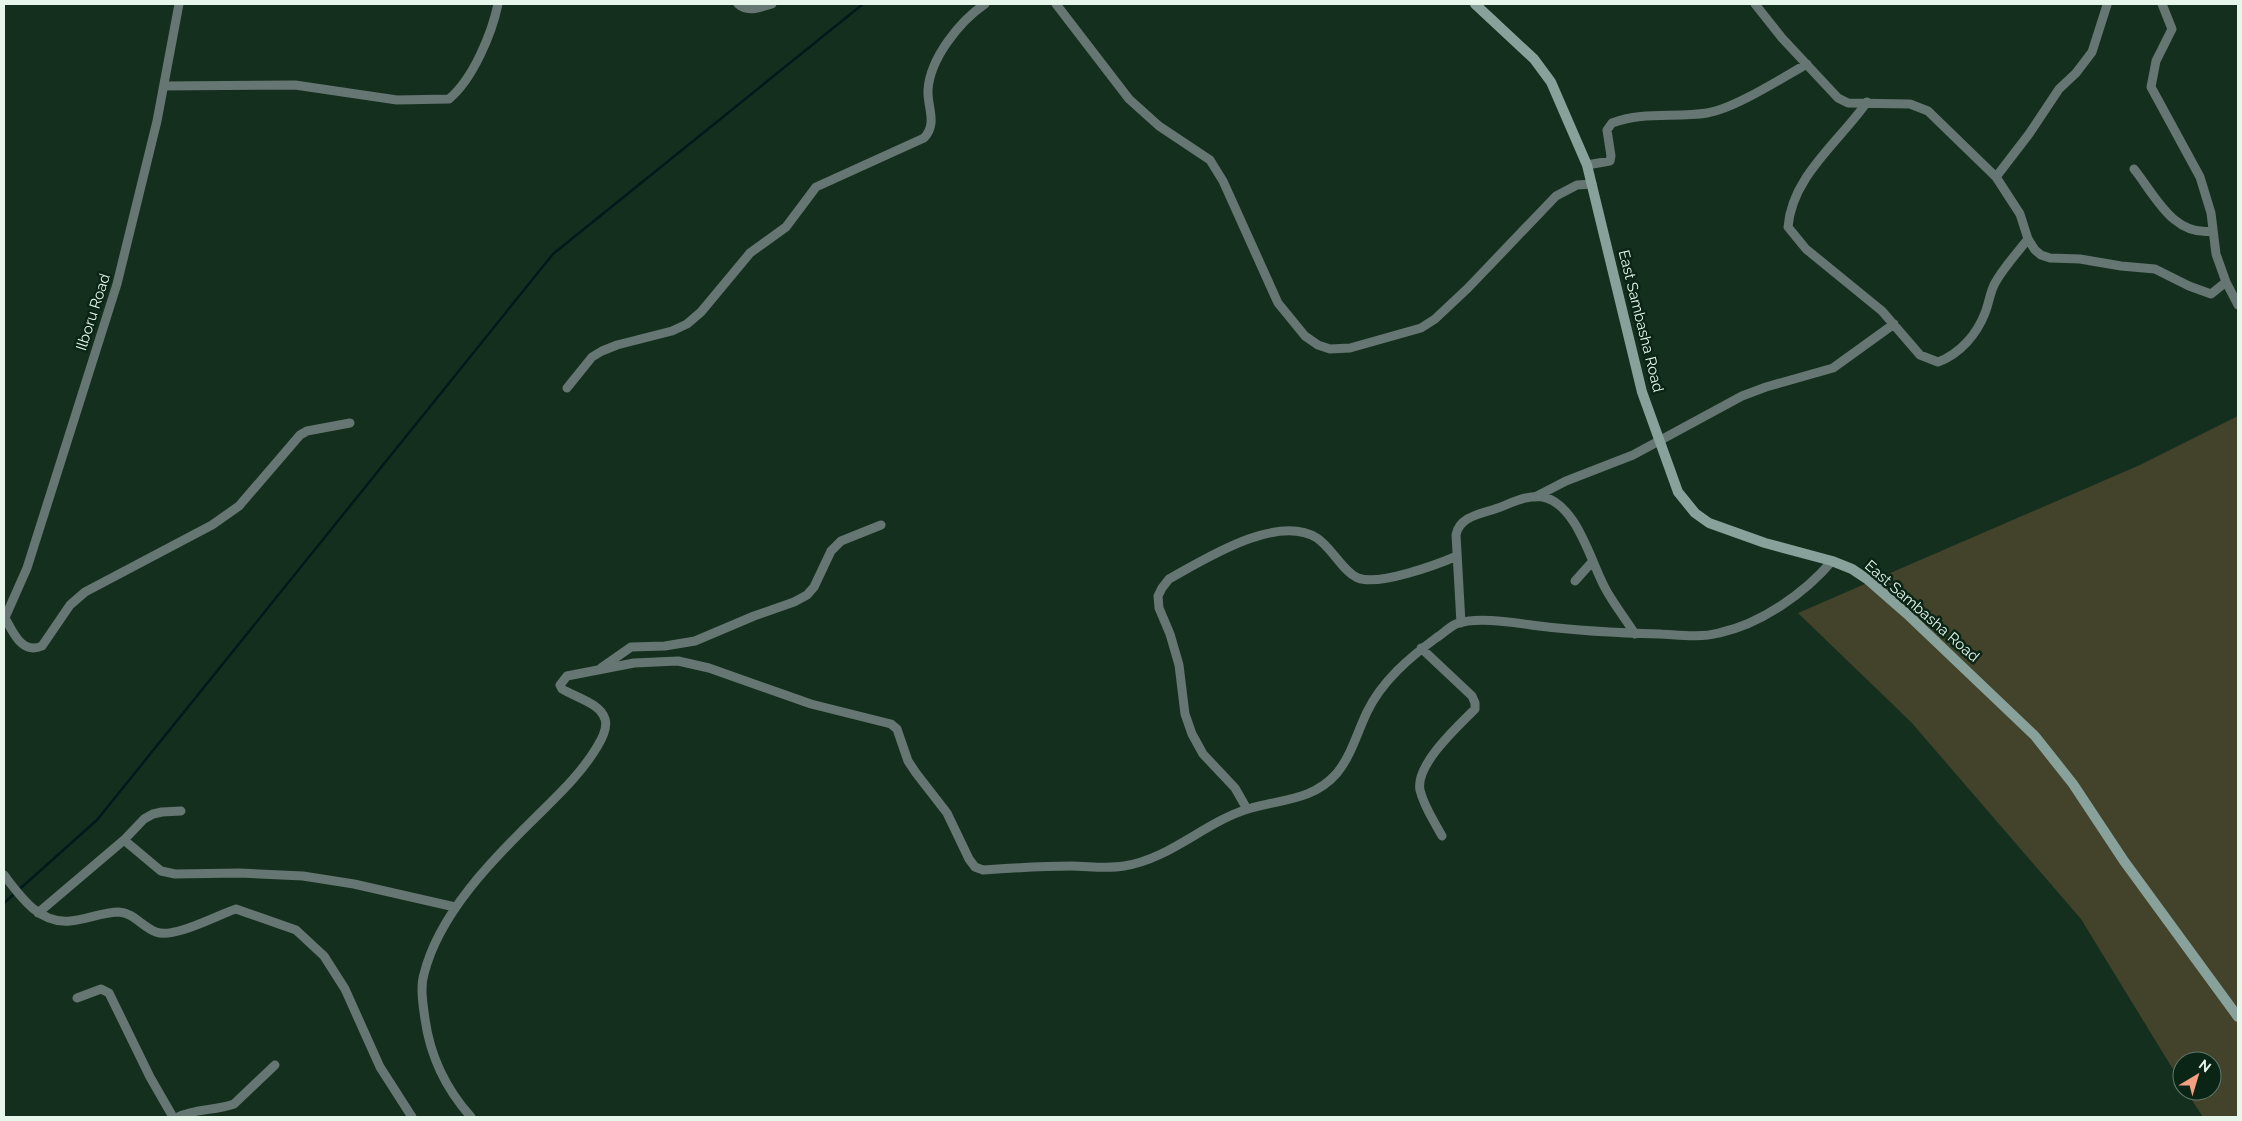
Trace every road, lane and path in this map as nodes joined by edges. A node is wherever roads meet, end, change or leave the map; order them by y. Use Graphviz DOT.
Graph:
graph roads {
  1 [pos="180,4"];
  2 [pos="498,4"];
  3 [pos="738,4"];
  4 [pos="772,4"];
  5 [pos="985,4"];
  6 [pos="1056,4"];
  7 [pos="1475,4"];
  8 [pos="1755,4"];
  9 [pos="2162,4"];
  10 [pos="2107,5"];
  11 [pos="1807,64"];
  12 [pos="164,86"];
  13 [pos="1867,102"];
  14 [pos="1587,164"];
  15 [pos="2134,169"];
  16 [pos="1996,177"];
  17 [pos="1592,184"];
  18 [pos="2213,231"];
  19 [pos="2028,239"];
  20 [pos="2226,282"];
  21 [pos="2238,305"];
  22 [pos="1894,324"];
  23 [pos="567,388"];
  24 [pos="350,423"];
  25 [pos="1659,440"];
  26 [pos="1535,497"];
  27 [pos="881,525"];
  28 [pos="1457,556"];
  29 [pos="1832,561"];
  30 [pos="1592,562"];
  31 [pos="1575,581"];
  32 [pos="5,619"];
  33 [pos="1460,623"];
  34 [pos="1635,634"];
  35 [pos="1421,648"];
  36 [pos="599,669"];
  37 [pos="1247,809"];
  38 [pos="181,811"];
  39 [pos="1442,836"];
  40 [pos="124,840"];
  41 [pos="4,874"];
  42 [pos="455,907"];
  43 [pos="38,913"];
  44 [pos="76,998"];
  45 [pos="2238,1017"];
  46 [pos="275,1066"];
  47 [pos="173,1117"];
  48 [pos="178,1117"];
  49 [pos="412,1117"];
  50 [pos="470,1117"];
  1 -- 12 [label="street, Ilboru Road"];
  2 -- 12 [label="street"];
  3 -- 4 [label="street"];
  5 -- 23 [label="street"];
  6 -- 17 [label="street"];
  7 -- 14 [label="street, East Sambasha Road"];
  8 -- 11 [label="street"];
  9 -- 18 [label="street"];
  10 -- 16 [label="street"];
  11 -- 13 [label="street"];
  11 -- 14 [label="street"];
  12 -- 32 [label="street, Ilboru Road"];
  13 -- 16 [label="street"];
  13 -- 22 [label="street"];
  14 -- 17 [label="street, East Sambasha Road"];
  15 -- 18 [label="street"];
  16 -- 19 [label="street"];
  17 -- 25 [label="street, East Sambasha Road"];
  18 -- 20 [label="street"];
  19 -- 20 [label="street"];
  19 -- 22 [label="street"];
  20 -- 21 [label="street"];
  22 -- 25 [label="street"];
  24 -- 32 [label="street"];
  25 -- 26 [label="street"];
  25 -- 29 [label="street, East Sambasha Road"];
  26 -- 28 [label="street"];
  26 -- 30 [label="street"];
  27 -- 36 [label="street"];
  28 -- 33 [label="street"];
  28 -- 37 [label="street"];
  29 -- 34 [label="street"];
  29 -- 45 [label="street, East Sambasha Road"];
  30 -- 31 [label="street"];
  30 -- 34 [label="street"];
  33 -- 34 [label="street"];
  33 -- 35 [label="street"];
  35 -- 37 [label="street"];
  35 -- 39 [label="street"];
  36 -- 37 [label="street"];
  36 -- 42 [label="street"];
  38 -- 40 [label="street"];
  40 -- 42 [label="street"];
  40 -- 43 [label="street"];
  41 -- 43 [label="street"];
  42 -- 50 [label="street"];
  43 -- 49 [label="street"];
  44 -- 47 [label="street"];
  46 -- 48 [label="street"];
}
